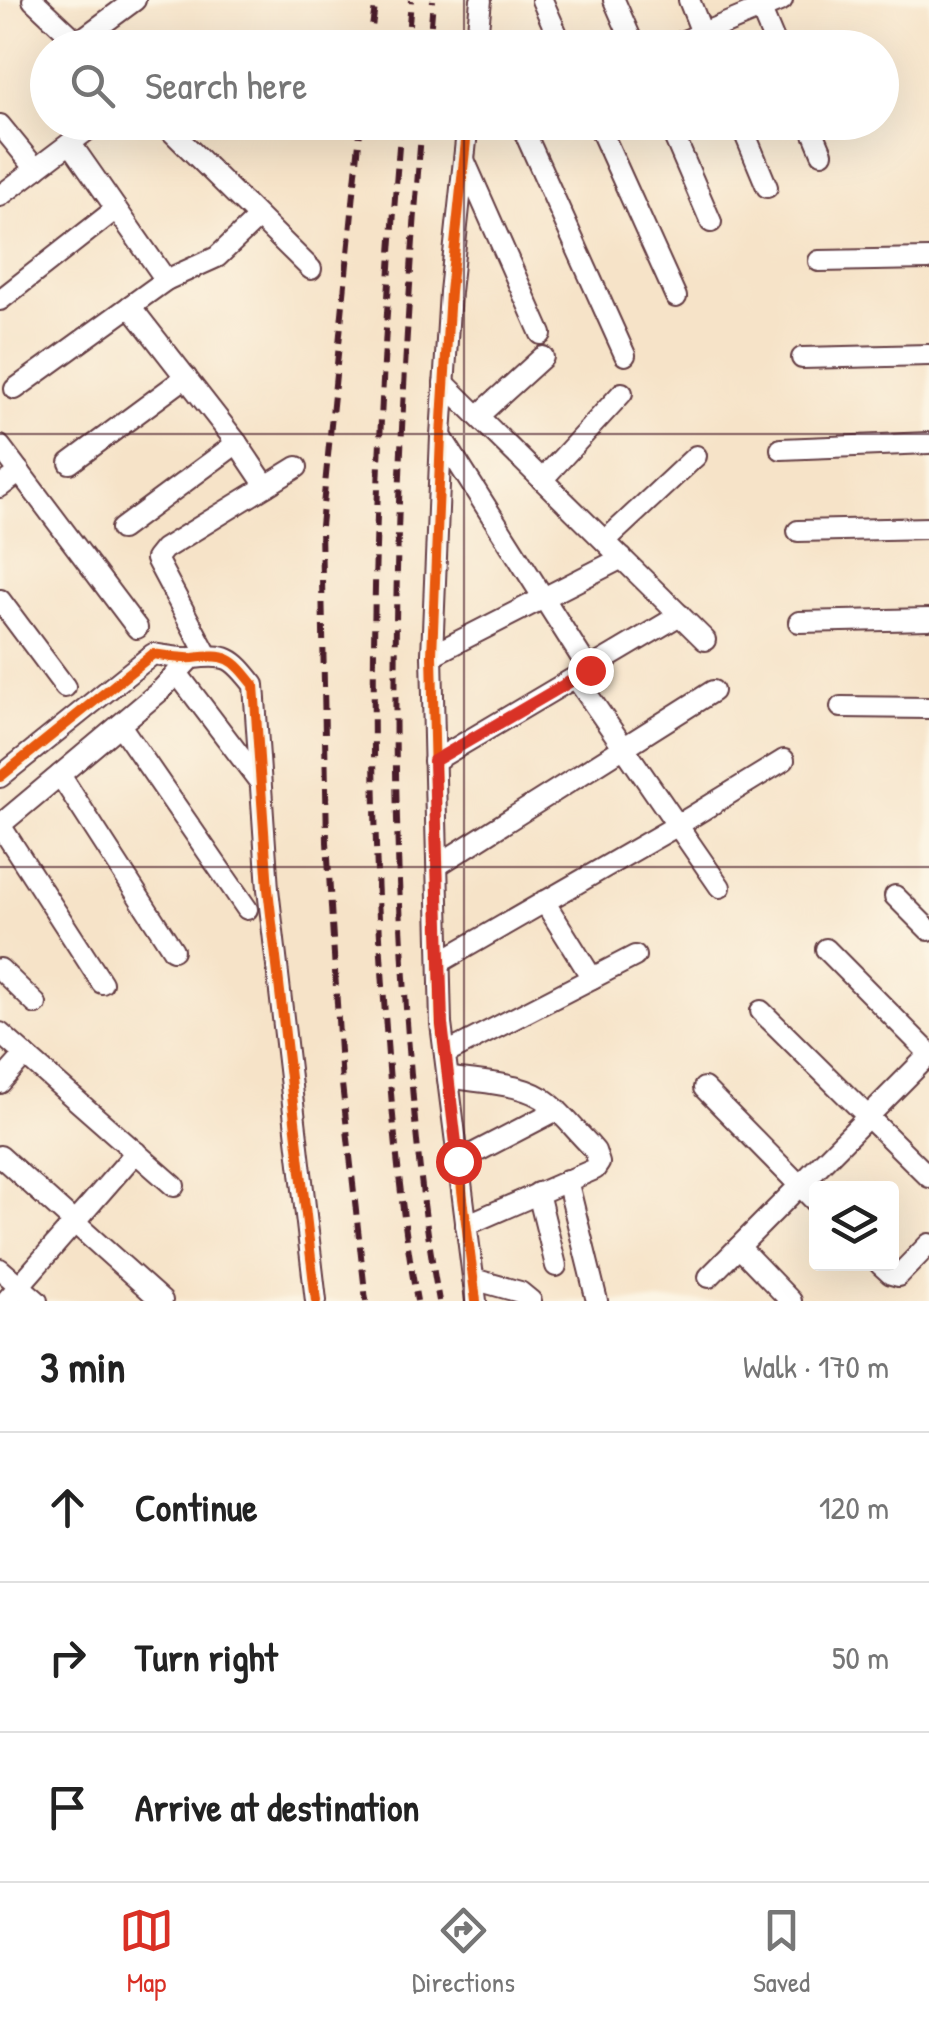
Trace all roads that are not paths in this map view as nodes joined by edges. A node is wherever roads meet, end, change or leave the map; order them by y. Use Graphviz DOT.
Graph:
graph roads {
  1 [pos="33,0"];
  2 [pos="135,0"];
  3 [pos="481,0"];
  4 [pos="542,0"];
  5 [pos="614,0"];
  6 [pos="689,0"];
  7 [pos="782,0"];
  8 [pos="758,4"];
  9 [pos="65,30"];
  10 [pos="99,30"];
  11 [pos="480,30"];
  12 [pos="555,30"];
  13 [pos="627,30"];
  14 [pos="701,30"];
  15 [pos="720,30"];
  16 [pos="769,30"];
  17 [pos="0,125"];
  18 [pos="76,140"];
  19 [pos="180,140"];
  20 [pos="466,140"];
  21 [pos="528,140"];
  22 [pos="605,140"];
  23 [pos="676,140"];
  24 [pos="747,140"];
  25 [pos="817,140"];
  26 [pos="71,144"];
  27 [pos="822,153"];
  28 [pos="464,160"];
  29 [pos="36,169"];
  30 [pos="767,187"];
  31 [pos="0,196"];
  32 [pos="116,209"];
  33 [pos="258,218"];
  34 [pos="711,222"];
  35 [pos="929,259"];
  36 [pos="819,261"];
  37 [pos="311,269"];
  38 [pos="166,280"];
  39 [pos="676,297"];
  40 [pos="0,300"];
  41 [pos="130,306"];
  42 [pos="541,334"];
  43 [pos="625,355"];
  44 [pos="929,355"];
  45 [pos="543,357"];
  46 [pos="802,358"];
  47 [pos="186,378"];
  48 [pos="444,383"];
  49 [pos="16,389"];
  50 [pos="622,392"];
  51 [pos="478,416"];
  52 [pos="441,436"];
  53 [pos="238,443"];
  54 [pos="929,444"];
  55 [pos="0,446"];
  56 [pos="781,449"];
  57 [pos="696,456"];
  58 [pos="70,463"];
  59 [pos="297,466"];
  60 [pos="20,472"];
  61 [pos="542,480"];
  62 [pos="266,486"];
  63 [pos="0,487"];
  64 [pos="929,528"];
  65 [pos="121,529"];
  66 [pos="798,531"];
  67 [pos="605,541"];
  68 [pos="622,558"];
  69 [pos="544,598"];
  70 [pos="0,600"];
  71 [pos="680,615"];
  72 [pos="929,619"];
  73 [pos="799,622"];
  74 [pos="137,628"];
  75 [pos="705,640"];
  76 [pos="432,655"];
  77 [pos="192,662"];
  78 [pos="583,674"];
  79 [pos="65,687"];
  80 [pos="713,691"];
  81 [pos="842,707"];
  82 [pos="929,708"];
  83 [pos="120,725"];
  84 [pos="624,747"];
  85 [pos="784,760"];
  86 [pos="434,761"];
  87 [pos="60,775"];
  88 [pos="0,776"];
  89 [pos="260,783"];
  90 [pos="0,825"];
  91 [pos="678,826"];
  92 [pos="438,864"];
  93 [pos="720,887"];
  94 [pos="895,896"];
  95 [pos="544,901"];
  96 [pos="247,909"];
  97 [pos="929,930"];
  98 [pos="826,949"];
  99 [pos="173,950"];
  100 [pos="635,956"];
  101 [pos="440,962"];
  102 [pos="0,969"];
  103 [pos="592,978"];
  104 [pos="102,983"];
  105 [pos="36,1004"];
  106 [pos="761,1010"];
  107 [pos="0,1034"];
  108 [pos="445,1054"];
  109 [pos="929,1054"];
  110 [pos="25,1055"];
  111 [pos="448,1077"];
  112 [pos="0,1083"];
  113 [pos="704,1088"];
  114 [pos="556,1110"];
  115 [pos="868,1116"];
  116 [pos="136,1152"];
  117 [pos="0,1156"];
  118 [pos="458,1161"];
  119 [pos="929,1177"];
  120 [pos="567,1180"];
  121 [pos="174,1186"];
  122 [pos="800,1186"];
  123 [pos="538,1193"];
  124 [pos="809,1195"];
  125 [pos="74,1222"];
  126 [pos="466,1225"];
  127 [pos="929,1244"];
  128 [pos="738,1247"];
  129 [pos="556,1266"];
  130 [pos="0,1269"];
  131 [pos="888,1271"];
  132 [pos="709,1277"];
  133 [pos="473,1279"];
  134 [pos="12,1293"];
  135 [pos="37,1301"];
  136 [pos="162,1301"];
  137 [pos="316,1301"];
  138 [pos="476,1301"];
  139 [pos="531,1301"];
  140 [pos="597,1301"];
  141 [pos="791,1301"];
  1 -- 9 [label="street"];
  2 -- 10 [label="street"];
  3 -- 11 [label="street"];
  4 -- 12 [label="street"];
  5 -- 13 [label="street"];
  6 -- 14 [label="street"];
  7 -- 8 [label="street"];
  8 -- 15 [label="street"];
  8 -- 16 [label="street"];
  17 -- 29 [label="street"];
  18 -- 26 [label="street"];
  19 -- 33 [label="street"];
  20 -- 28 [label="street"];
  21 -- 43 [label="street"];
  22 -- 39 [label="street"];
  23 -- 34 [label="street"];
  24 -- 30 [label="street"];
  25 -- 27 [label="street"];
  26 -- 29 [label="street"];
  26 -- 32 [label="street"];
  28 -- 42 [label="street"];
  28 -- 48 [label="street"];
  29 -- 31 [label="street"];
  32 -- 38 [label="street"];
  32 -- 40 [label="street"];
  33 -- 37 [label="street"];
  33 -- 38 [label="street"];
  35 -- 36 [label="street"];
  38 -- 41 [label="street"];
  41 -- 47 [label="street"];
  41 -- 49 [label="street"];
  44 -- 46 [label="street"];
  45 -- 51 [label="street"];
  47 -- 53 [label="street"];
  47 -- 58 [label="street"];
  48 -- 51 [label="street"];
  48 -- 52 [label="street"];
  50 -- 61 [label="street"];
  51 -- 61 [label="street"];
  52 -- 69 [label="street"];
  52 -- 76 [label="street"];
  53 -- 62 [label="street"];
  53 -- 65 [label="street"];
  54 -- 56 [label="street"];
  55 -- 60 [label="street"];
  57 -- 67 [label="street"];
  59 -- 62 [label="street"];
  60 -- 63 [label="street"];
  60 -- 74 [label="street"];
  61 -- 67 [label="street"];
  62 -- 77 [label="street"];
  64 -- 66 [label="street"];
  67 -- 68 [label="street"];
  68 -- 69 [label="street"];
  68 -- 71 [label="street"];
  69 -- 76 [label="street"];
  69 -- 78 [label="street"];
  70 -- 79 [label="street"];
  71 -- 75 [label="street"];
  71 -- 78 [label="street"];
  72 -- 73 [label="street"];
  76 -- 86 [label="street"];
  77 -- 83 [label="street"];
  77 -- 88 [label="street"];
  77 -- 89 [label="street"];
  77 -- 89 [label="street"];
  78 -- 84 [label="street"];
  78 -- 86 [label="street"];
  80 -- 84 [label="street"];
  81 -- 82 [label="street"];
  83 -- 87 [label="street"];
  83 -- 96 [label="street"];
  84 -- 91 [label="street"];
  84 -- 92 [label="street"];
  85 -- 91 [label="street"];
  86 -- 92 [label="street"];
  87 -- 90 [label="street"];
  87 -- 99 [label="street"];
  89 -- 137 [label="street"];
  90 -- 104 [label="street"];
  91 -- 93 [label="street"];
  91 -- 95 [label="street"];
  92 -- 101 [label="street"];
  94 -- 97 [label="street"];
  95 -- 101 [label="street"];
  95 -- 103 [label="street"];
  98 -- 109 [label="street"];
  100 -- 103 [label="street"];
  101 -- 108 [label="street"];
  102 -- 105 [label="street"];
  103 -- 108 [label="street"];
  106 -- 115 [label="street"];
  107 -- 110 [label="street"];
  108 -- 111 [label="street"];
  109 -- 115 [label="street"];
  110 -- 112 [label="street"];
  110 -- 116 [label="street"];
  111 -- 114 [label="street"];
  111 -- 118 [label="street"];
  113 -- 122 [label="street"];
  114 -- 118 [label="street"];
  114 -- 120 [label="street"];
  115 -- 119 [label="street"];
  115 -- 122 [label="street"];
  116 -- 121 [label="street"];
  116 -- 125 [label="street"];
  117 -- 125 [label="street"];
  118 -- 126 [label="street"];
  120 -- 123 [label="street"];
  120 -- 140 [label="street"];
  122 -- 124 [label="street"];
  122 -- 128 [label="street"];
  123 -- 126 [label="street"];
  123 -- 129 [label="street"];
  125 -- 134 [label="street"];
  125 -- 136 [label="street"];
  126 -- 133 [label="street"];
  127 -- 131 [label="street"];
  128 -- 132 [label="street"];
  128 -- 141 [label="street"];
  130 -- 134 [label="street"];
  133 -- 138 [label="street"];
  133 -- 139 [label="street"];
  134 -- 135 [label="street"];
}
